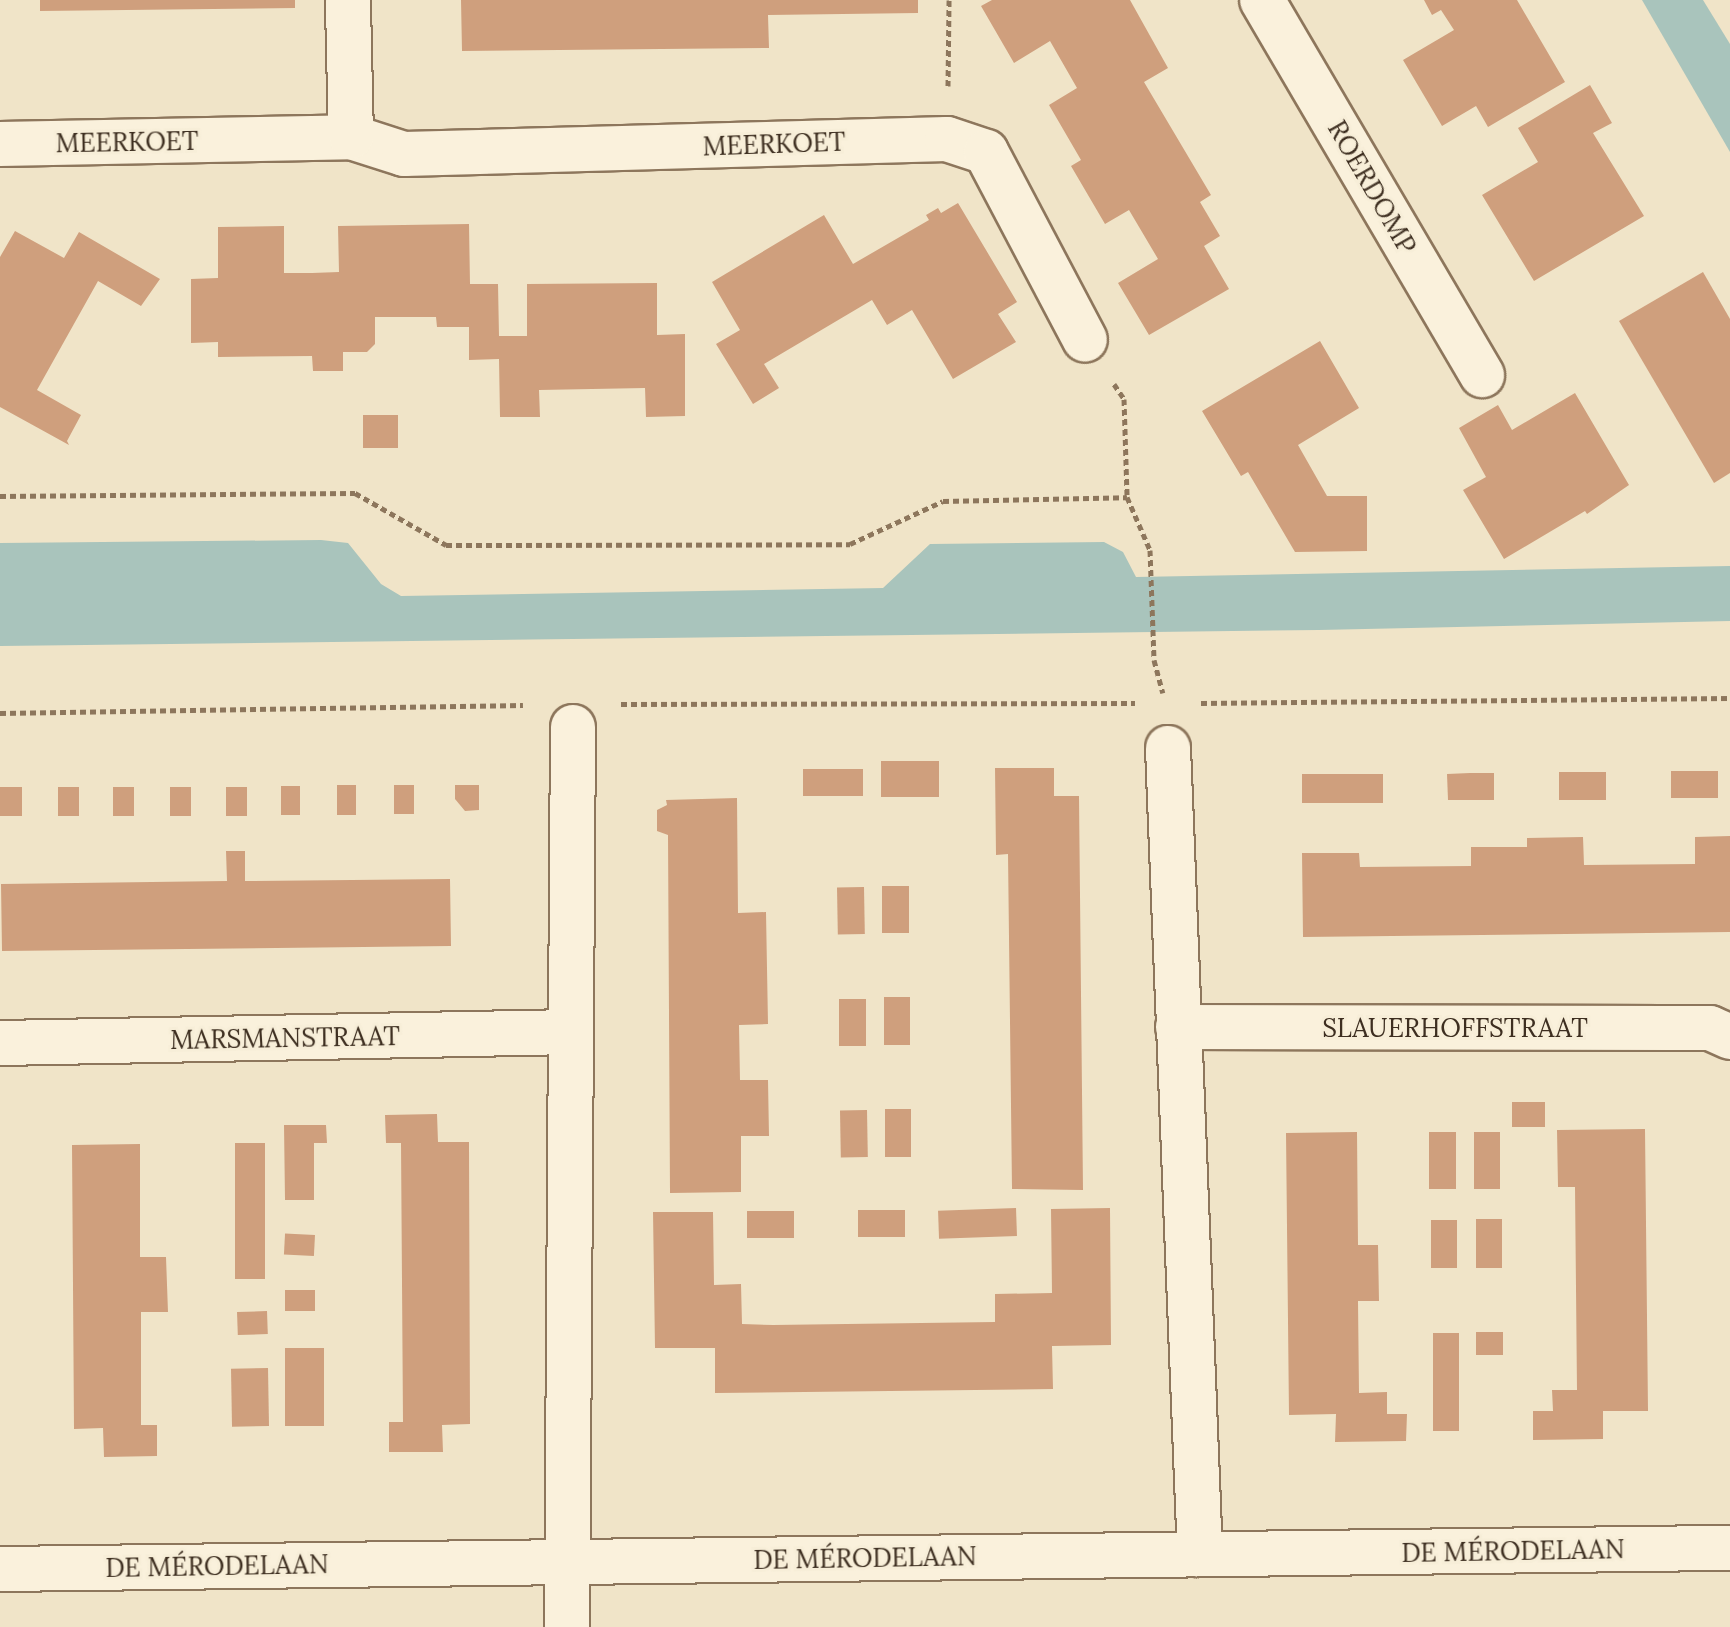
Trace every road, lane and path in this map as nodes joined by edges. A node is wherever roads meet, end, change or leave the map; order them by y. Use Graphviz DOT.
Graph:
graph roads {
  1 [pos="348,0"];
  2 [pos="949,0"];
  3 [pos="1262,0"];
  4 [pos="351,137"];
  5 [pos="947,139"];
  6 [pos="0,144"];
  7 [pos="1085,340"];
  8 [pos="1482,375"];
  9 [pos="0,496"];
  10 [pos="1127,497"];
  11 [pos="1154,660"];
  12 [pos="1730,698"];
  13 [pos="1150,703"];
  14 [pos="1197,703"];
  15 [pos="619,704"];
  16 [pos="524,705"];
  17 [pos="0,713"];
  18 [pos="573,727"];
  19 [pos="1168,748"];
  20 [pos="1178,1027"];
  21 [pos="571,1032"];
  22 [pos="1730,1037"];
  23 [pos="0,1043"];
  24 [pos="1730,1548"];
  25 [pos="1200,1554"];
  26 [pos="566,1562"];
  27 [pos="0,1569"];
  28 [pos="567,1627"];
  1 -- 4 [label="street"];
  2 -- 5 [label="path"];
  3 -- 8 [label="street, ROERDOMP"];
  4 -- 5 [label="street, MEERKOET"];
  4 -- 6 [label="street, MEERKOET"];
  5 -- 7 [label="street, MEERKOET"];
  7 -- 10 [label="path"];
  9 -- 10 [label="path"];
  10 -- 11 [label="path"];
  12 -- 14 [label="path"];
  13 -- 15 [label="path"];
  16 -- 17 [label="path"];
  18 -- 21 [label="street"];
  19 -- 20 [label="street"];
  20 -- 22 [label="street, SLAUERHOFFSTRAAT"];
  20 -- 25 [label="street"];
  21 -- 23 [label="street, MARSMANSTRAAT"];
  21 -- 26 [label="street"];
  24 -- 25 [label="street, DE MÉRODELAAN"];
  25 -- 26 [label="street, DE MÉRODELAAN"];
  26 -- 27 [label="street, DE MÉRODELAAN"];
  26 -- 28 [label="street"];
}
